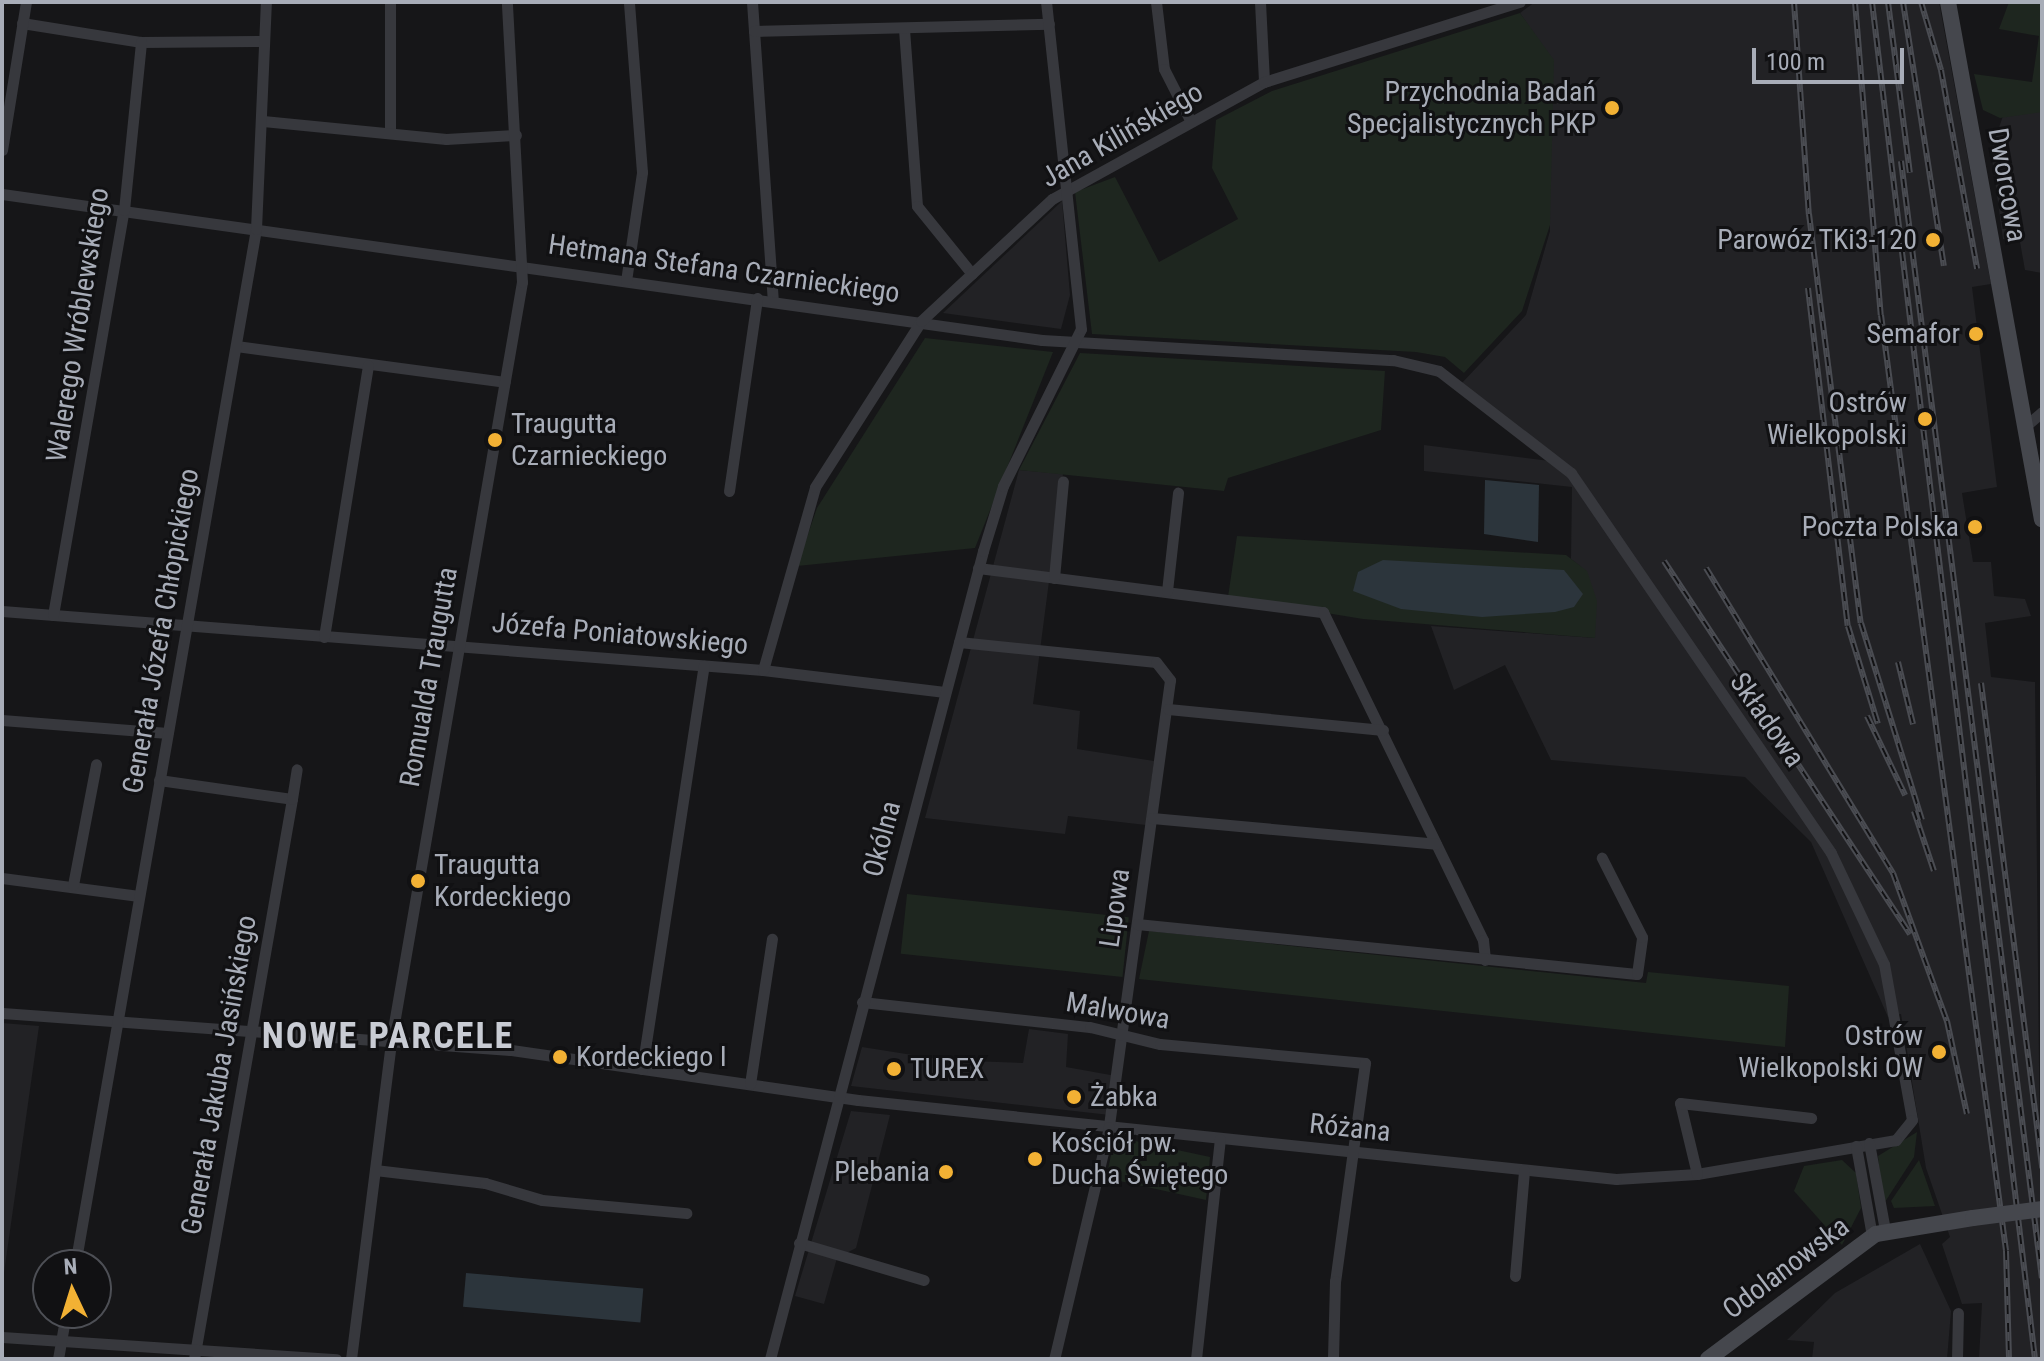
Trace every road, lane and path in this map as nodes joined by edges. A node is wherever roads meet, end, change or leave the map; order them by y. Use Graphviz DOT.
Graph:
graph roads {
  1 [pos="26,2"];
  2 [pos="266,2"];
  3 [pos="390,2"];
  4 [pos="507,2"];
  5 [pos="629,2"];
  6 [pos="752,2"];
  7 [pos="1046,2"];
  8 [pos="1156,2"];
  9 [pos="1260,2"];
  10 [pos="1520,2"];
  11 [pos="1948,2"];
  12 [pos="22,23"];
  13 [pos="1049,24"];
  14 [pos="904,29"];
  15 [pos="754,31"];
  16 [pos="264,41"];
  17 [pos="141,42"];
  18 [pos="8,71"];
  19 [pos="1264,82"];
  20 [pos="263,121"];
  21 [pos="1191,122"];
  22 [pos="390,131"];
  23 [pos="516,135"];
  24 [pos="2,150"];
  25 [pos="1066,188"];
  26 [pos="2,194"];
  27 [pos="124,210"];
  28 [pos="256,229"];
  29 [pos="524,266"];
  30 [pos="972,274"];
  31 [pos="626,281"];
  32 [pos="757,298"];
  33 [pos="773,301"];
  34 [pos="921,321"];
  35 [pos="1073,343"];
  36 [pos="236,346"];
  37 [pos="368,366"];
  38 [pos="1439,371"];
  39 [pos="505,382"];
  40 [pos="2036,418"];
  41 [pos="1063,481"];
  42 [pos="729,491"];
  43 [pos="1178,493"];
  44 [pos="2041,494"];
  45 [pos="2042,520"];
  46 [pos="978,568"];
  47 [pos="1054,578"];
  48 [pos="1167,591"];
  49 [pos="2,611"];
  50 [pos="53,615"];
  51 [pos="186,626"];
  52 [pos="324,637"];
  53 [pos="959,642"];
  54 [pos="459,646"];
  55 [pos="704,666"];
  56 [pos="763,670"];
  57 [pos="945,692"];
  58 [pos="1168,709"];
  59 [pos="2,720"];
  60 [pos="1383,730"];
  61 [pos="167,733"];
  62 [pos="96,764"];
  63 [pos="297,769"];
  64 [pos="159,780"];
  65 [pos="292,799"];
  66 [pos="1152,818"];
  67 [pos="1436,844"];
  68 [pos="1602,858"];
  69 [pos="2,878"];
  70 [pos="73,885"];
  71 [pos="139,896"];
  72 [pos="1137,924"];
  73 [pos="772,939"];
  74 [pos="1485,960"];
  75 [pos="862,1002"];
  76 [pos="2,1013"];
  77 [pos="117,1021"];
  78 [pos="250,1031"];
  79 [pos="1123,1034"];
  80 [pos="391,1041"];
  81 [pos="642,1069"];
  82 [pos="750,1084"];
  83 [pos="838,1097"];
  84 [pos="1811,1118"];
  85 [pos="1109,1127"];
  86 [pos="1220,1139"];
  87 [pos="1869,1143"];
  88 [pos="1856,1146"];
  89 [pos="1353,1153"];
  90 [pos="375,1170"];
  91 [pos="1524,1170"];
  92 [pos="1697,1174"];
  93 [pos="2042,1209"];
  94 [pos="686,1213"];
  95 [pos="1878,1233"];
  96 [pos="799,1243"];
  97 [pos="78,1249"];
  98 [pos="1515,1276"];
  99 [pos="924,1280"];
  100 [pos="1958,1313"];
  101 [pos="63,1329"];
  102 [pos="2,1337"];
  103 [pos="61,1341"];
  104 [pos="194,1354"];
  105 [pos="270,1356"];
  106 [pos="58,1359"];
  107 [pos="336,1359"];
  108 [pos="351,1359"];
  109 [pos="770,1359"];
  110 [pos="1054,1359"];
  111 [pos="1196,1359"];
  112 [pos="1333,1359"];
  113 [pos="1708,1359"];
  114 [pos="1957,1359"];
  1 -- 12 [label="street"];
  2 -- 16 [label="street, Generała Józefa Chłopickiego"];
  3 -- 22 [label="street"];
  4 -- 23 [label="street, Romualda Traugutta"];
  5 -- 31 [label="street"];
  6 -- 15 [label="street"];
  7 -- 13 [label="street, Okólna"];
  8 -- 21 [label="street"];
  9 -- 19 [label="street"];
  10 -- 19 [label="street, Jana Kilińskiego"];
  11 -- 40 [label="main road, Dworcowa"];
  12 -- 17 [label="street"];
  12 -- 18 [label="street"];
  13 -- 14 [label="street"];
  13 -- 25 [label="street, Okólna"];
  14 -- 15 [label="street"];
  14 -- 30 [label="street"];
  15 -- 33 [label="street"];
  16 -- 17 [label="street"];
  16 -- 20 [label="street, Generała Józefa Chłopickiego"];
  17 -- 27 [label="street, Walerego Wróblewskiego"];
  18 -- 24 [label="street"];
  19 -- 21 [label="street, Jana Kilińskiego"];
  20 -- 22 [label="street"];
  20 -- 28 [label="street, Generała Józefa Chłopickiego"];
  21 -- 25 [label="street, Jana Kilińskiego"];
  22 -- 23 [label="street"];
  23 -- 29 [label="street, Romualda Traugutta"];
  25 -- 30 [label="street, Jana Kilińskiego"];
  25 -- 35 [label="street, Okólna"];
  26 -- 27 [label="street, Hetmana Stefana Czarnieckiego"];
  27 -- 28 [label="street, Hetmana Stefana Czarnieckiego"];
  27 -- 50 [label="street, Walerego Wróblewskiego"];
  28 -- 29 [label="street, Hetmana Stefana Czarnieckiego"];
  28 -- 36 [label="street, Generała Józefa Chłopickiego"];
  29 -- 31 [label="street, Hetmana Stefana Czarnieckiego"];
  29 -- 39 [label="street, Romualda Traugutta"];
  30 -- 34 [label="street, Jana Kilińskiego"];
  31 -- 32 [label="street, Hetmana Stefana Czarnieckiego"];
  32 -- 33 [label="street, Hetmana Stefana Czarnieckiego"];
  32 -- 42 [label="street"];
  33 -- 34 [label="street, Hetmana Stefana Czarnieckiego"];
  34 -- 35 [label="street, Hetmana Stefana Czarnieckiego"];
  34 -- 56 [label="street, Jana Kilińskiego"];
  35 -- 38 [label="street, Hetmana Stefana Czarnieckiego"];
  35 -- 46 [label="street, Okólna"];
  36 -- 37 [label="street"];
  36 -- 51 [label="street, Generała Józefa Chłopickiego"];
  37 -- 39 [label="street"];
  37 -- 52 [label="street"];
  38 -- 87 [label="street, Składowa"];
  39 -- 54 [label="street, Romualda Traugutta"];
  40 -- 44 [label="main road, Dworcowa"];
  41 -- 47 [label="street"];
  43 -- 48 [label="street"];
  44 -- 45 [label="main road, Dworcowa"];
  46 -- 47 [label="street"];
  46 -- 53 [label="street, Okólna"];
  47 -- 48 [label="street"];
  48 -- 60 [label="street"];
  49 -- 50 [label="street, Józefa Poniatowskiego"];
  50 -- 51 [label="street, Józefa Poniatowskiego"];
  51 -- 52 [label="street, Józefa Poniatowskiego"];
  51 -- 61 [label="street, Generała Józefa Chłopickiego"];
  52 -- 54 [label="street, Józefa Poniatowskiego"];
  53 -- 57 [label="street, Okólna"];
  53 -- 58 [label="street, Lipowa"];
  54 -- 55 [label="street, Józefa Poniatowskiego"];
  54 -- 80 [label="street, Romualda Traugutta"];
  55 -- 56 [label="street, Józefa Poniatowskiego"];
  55 -- 81 [label="street"];
  56 -- 57 [label="street, Józefa Poniatowskiego"];
  57 -- 75 [label="street, Okólna"];
  58 -- 60 [label="street"];
  58 -- 66 [label="street, Lipowa"];
  59 -- 61 [label="street"];
  60 -- 67 [label="street"];
  61 -- 64 [label="street, Generała Józefa Chłopickiego"];
  62 -- 70 [label="street"];
  63 -- 65 [label="street, Generała Jakuba Jasińskiego"];
  64 -- 65 [label="street"];
  64 -- 71 [label="street, Generała Józefa Chłopickiego"];
  65 -- 78 [label="street, Generała Jakuba Jasińskiego"];
  66 -- 67 [label="street"];
  66 -- 72 [label="street, Lipowa"];
  67 -- 74 [label="street"];
  68 -- 74 [label="street"];
  69 -- 70 [label="street"];
  70 -- 71 [label="street"];
  71 -- 77 [label="street, Generała Józefa Chłopickiego"];
  72 -- 74 [label="street"];
  72 -- 79 [label="street, Lipowa"];
  73 -- 82 [label="street"];
  75 -- 79 [label="street, Malwowa"];
  75 -- 83 [label="street, Okólna"];
  76 -- 77 [label="street, Różana"];
  77 -- 78 [label="street, Różana"];
  77 -- 97 [label="street, Generała Józefa Chłopickiego"];
  78 -- 80 [label="street, Różana"];
  78 -- 104 [label="street, Generała Jakuba Jasińskiego"];
  79 -- 85 [label="street, Lipowa"];
  79 -- 89 [label="street, Malwowa"];
  80 -- 81 [label="street, Różana"];
  80 -- 90 [label="street, Romualda Traugutta"];
  81 -- 82 [label="street, Różana"];
  82 -- 83 [label="street, Różana"];
  83 -- 85 [label="street, Różana"];
  83 -- 96 [label="street, Okólna"];
  84 -- 92 [label="street"];
  85 -- 86 [label="street, Różana"];
  85 -- 110 [label="street, Lipowa"];
  86 -- 89 [label="street, Różana"];
  86 -- 111 [label="street"];
  87 -- 88 [label="street, Różana"];
  87 -- 95 [label="street"];
  88 -- 92 [label="street, Różana"];
  88 -- 95 [label="street"];
  89 -- 91 [label="street, Różana"];
  89 -- 112 [label="street"];
  90 -- 94 [label="street"];
  90 -- 108 [label="street, Romualda Traugutta"];
  91 -- 92 [label="street, Różana"];
  91 -- 98 [label="street"];
  93 -- 95 [label="main road, Odolanowska, bridge"];
  95 -- 113 [label="main road, Odolanowska"];
  96 -- 99 [label="street"];
  96 -- 109 [label="street, Okólna"];
  100 -- 114 [label="street"];
  101 -- 103 [label="street"];
  102 -- 103 [label="street"];
  103 -- 104 [label="street"];
  103 -- 106 [label="street"];
  104 -- 105 [label="street"];
  105 -- 107 [label="street"];
}
